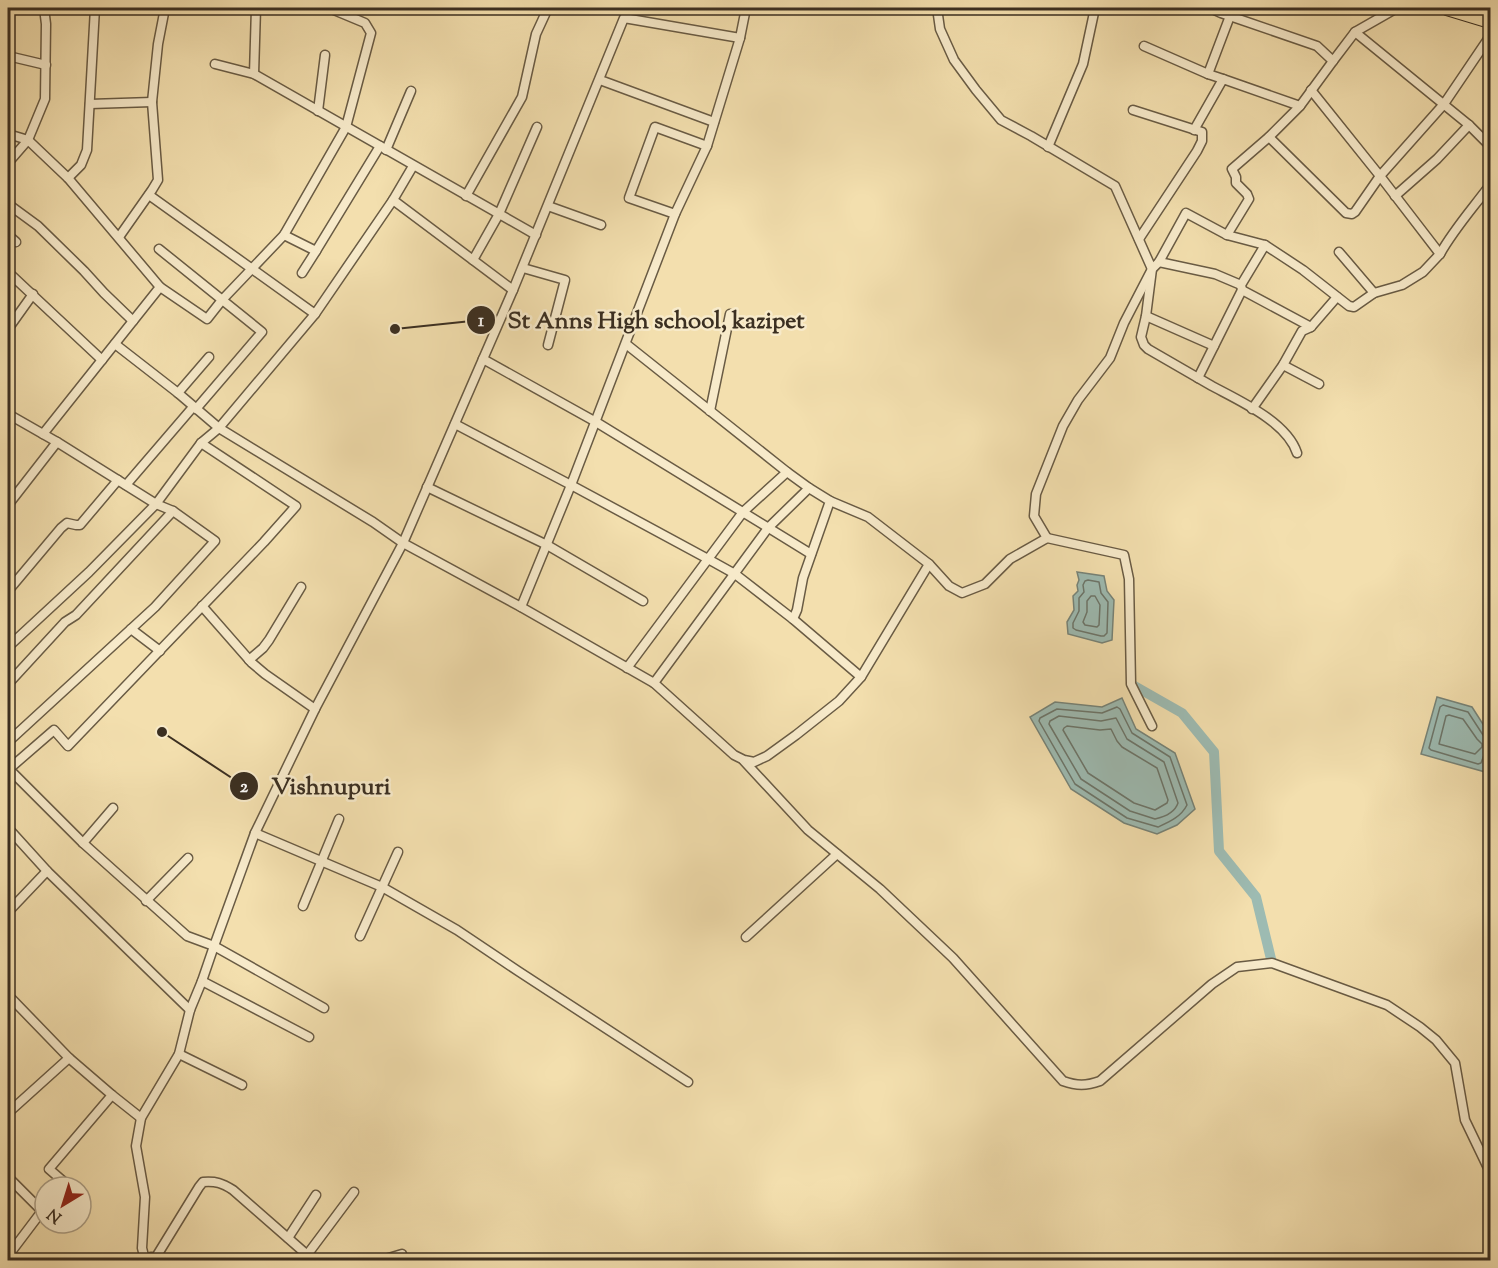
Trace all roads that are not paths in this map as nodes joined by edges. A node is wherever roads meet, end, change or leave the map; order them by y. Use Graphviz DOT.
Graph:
graph roads {
  1 [pos="44,8"];
  2 [pos="96,8"];
  3 [pos="165,8"];
  4 [pos="256,8"];
  5 [pos="329,8"];
  6 [pos="548,8"];
  7 [pos="746,8"];
  8 [pos="937,8"];
  9 [pos="1095,8"];
  10 [pos="1210,8"];
  11 [pos="1396,8"];
  12 [pos="1447,8"];
  13 [pos="1222,10"];
  14 [pos="1230,16"];
  15 [pos="1491,21"];
  16 [pos="1355,32"];
  17 [pos="1491,36"];
  18 [pos="740,38"];
  19 [pos="1144,46"];
  20 [pos="325,55"];
  21 [pos="8,56"];
  22 [pos="1333,61"];
  23 [pos="215,64"];
  24 [pos="46,65"];
  25 [pos="254,74"];
  26 [pos="1208,74"];
  27 [pos="1223,79"];
  28 [pos="600,80"];
  29 [pos="1311,90"];
  30 [pos="411,91"];
  31 [pos="152,102"];
  32 [pos="90,104"];
  33 [pos="1444,104"];
  34 [pos="1300,106"];
  35 [pos="1133,110"];
  36 [pos="318,111"];
  37 [pos="714,122"];
  38 [pos="1469,125"];
  39 [pos="346,127"];
  40 [pos="537,127"];
  41 [pos="1194,130"];
  42 [pos="8,134"];
  43 [pos="1269,137"];
  44 [pos="28,140"];
  45 [pos="706,146"];
  46 [pos="1491,146"];
  47 [pos="1048,147"];
  48 [pos="383,148"];
  49 [pos="8,163"];
  50 [pos="412,166"];
  51 [pos="1380,176"];
  52 [pos="68,178"];
  53 [pos="1491,185"];
  54 [pos="149,195"];
  55 [pos="466,196"];
  56 [pos="1395,196"];
  57 [pos="393,200"];
  58 [pos="8,204"];
  59 [pos="548,206"];
  60 [pos="500,214"];
  61 [pos="675,214"];
  62 [pos="601,225"];
  63 [pos="8,235"];
  64 [pos="284,235"];
  65 [pos="536,235"];
  66 [pos="1227,236"];
  67 [pos="119,237"];
  68 [pos="1139,239"];
  69 [pos="16,242"];
  70 [pos="1265,245"];
  71 [pos="159,249"];
  72 [pos="316,250"];
  73 [pos="1340,252"];
  74 [pos="1440,254"];
  75 [pos="473,260"];
  76 [pos="1156,266"];
  77 [pos="523,268"];
  78 [pos="252,269"];
  79 [pos="8,272"];
  80 [pos="302,273"];
  81 [pos="160,287"];
  82 [pos="1241,287"];
  83 [pos="513,290"];
  84 [pos="1374,293"];
  85 [pos="33,294"];
  86 [pos="1337,297"];
  87 [pos="222,300"];
  88 [pos="315,314"];
  89 [pos="730,314"];
  90 [pos="1146,316"];
  91 [pos="133,321"];
  92 [pos="1311,327"];
  93 [pos="8,329"];
  94 [pos="115,344"];
  95 [pos="626,344"];
  96 [pos="548,345"];
  97 [pos="1214,346"];
  98 [pos="209,357"];
  99 [pos="483,359"];
  100 [pos="102,360"];
  101 [pos="1283,365"];
  102 [pos="1198,378"];
  103 [pos="1319,384"];
  104 [pos="178,393"];
  105 [pos="195,408"];
  106 [pos="1252,409"];
  107 [pos="710,411"];
  108 [pos="9,418"];
  109 [pos="596,422"];
  110 [pos="454,424"];
  111 [pos="219,428"];
  112 [pos="43,434"];
  113 [pos="57,442"];
  114 [pos="201,443"];
  115 [pos="1298,453"];
  116 [pos="787,472"];
  117 [pos="122,483"];
  118 [pos="571,485"];
  119 [pos="427,487"];
  120 [pos="809,488"];
  121 [pos="830,501"];
  122 [pos="156,504"];
  123 [pos="8,505"];
  124 [pos="173,511"];
  125 [pos="742,512"];
  126 [pos="768,528"];
  127 [pos="1047,538"];
  128 [pos="403,543"];
  129 [pos="547,545"];
  130 [pos="811,554"];
  131 [pos="708,559"];
  132 [pos="929,564"];
  133 [pos="735,574"];
  134 [pos="301,587"];
  135 [pos="8,591"];
  136 [pos="643,600"];
  137 [pos="202,606"];
  138 [pos="521,606"];
  139 [pos="793,619"];
  140 [pos="130,629"];
  141 [pos="8,647"];
  142 [pos="160,651"];
  143 [pos="249,660"];
  144 [pos="627,668"];
  145 [pos="861,677"];
  146 [pos="654,683"];
  147 [pos="8,684"];
  148 [pos="315,709"];
  149 [pos="1152,726"];
  150 [pos="8,742"];
  151 [pos="744,760"];
  152 [pos="9,772"];
  153 [pos="113,808"];
  154 [pos="339,819"];
  155 [pos="8,828"];
  156 [pos="255,833"];
  157 [pos="82,843"];
  158 [pos="398,852"];
  159 [pos="837,854"];
  160 [pos="188,858"];
  161 [pos="322,861"];
  162 [pos="47,871"];
  163 [pos="382,887"];
  164 [pos="146,901"];
  165 [pos="303,906"];
  166 [pos="8,912"];
  167 [pos="360,936"];
  168 [pos="746,937"];
  169 [pos="214,946"];
  170 [pos="202,981"];
  171 [pos="9,1001"];
  172 [pos="324,1008"];
  173 [pos="190,1010"];
  174 [pos="309,1037"];
  175 [pos="178,1054"];
  176 [pos="69,1058"];
  177 [pos="688,1082"];
  178 [pos="242,1085"];
  179 [pos="112,1095"];
  180 [pos="8,1113"];
  181 [pos="141,1118"];
  182 [pos="1491,1172"];
  183 [pos="56,1175"];
  184 [pos="8,1177"];
  185 [pos="354,1192"];
  186 [pos="316,1195"];
  187 [pos="33,1199"];
  188 [pos="33,1223"];
  189 [pos="288,1238"];
  190 [pos="402,1254"];
  191 [pos="8,1256"];
  192 [pos="156,1257"];
  193 [pos="310,1258"];
  194 [pos="144,1259"];
  195 [pos="174,1260"];
  196 [pos="382,1260"];
  1 -- 24 [label="street"];
  2 -- 32 [label="street"];
  3 -- 31 [label="street"];
  4 -- 25 [label="street"];
  5 -- 39 [label="street"];
  6 -- 55 [label="street"];
  7 -- 18 [label="street"];
  8 -- 47 [label="street"];
  9 -- 47 [label="street"];
  10 -- 13 [label="street"];
  11 -- 16 [label="street"];
  12 -- 15 [label="main road"];
  13 -- 14 [label="street"];
  14 -- 22 [label="street"];
  14 -- 26 [label="street"];
  16 -- 22 [label="street"];
  16 -- 33 [label="street"];
  17 -- 33 [label="street"];
  18 -- 28 [label="street"];
  18 -- 37 [label="street"];
  19 -- 26 [label="street"];
  20 -- 36 [label="street"];
  21 -- 24 [label="street"];
  22 -- 29 [label="street"];
  23 -- 25 [label="street"];
  24 -- 44 [label="street"];
  25 -- 36 [label="street"];
  26 -- 27 [label="street"];
  27 -- 34 [label="street"];
  27 -- 41 [label="street"];
  28 -- 37 [label="street"];
  28 -- 59 [label="street"];
  29 -- 34 [label="street"];
  29 -- 51 [label="street"];
  30 -- 48 [label="street"];
  31 -- 32 [label="street"];
  31 -- 54 [label="street"];
  32 -- 52 [label="street"];
  33 -- 38 [label="street"];
  33 -- 51 [label="street"];
  34 -- 43 [label="street"];
  35 -- 41 [label="street"];
  36 -- 39 [label="street"];
  37 -- 45 [label="street"];
  38 -- 46 [label="street"];
  38 -- 56 [label="street"];
  39 -- 48 [label="street"];
  39 -- 64 [label="street"];
  40 -- 60 [label="street"];
  41 -- 68 [label="street"];
  42 -- 44 [label="street"];
  43 -- 51 [label="street"];
  43 -- 66 [label="street"];
  44 -- 49 [label="street"];
  44 -- 52 [label="street"];
  45 -- 61 [label="street"];
  45 -- 61 [label="street"];
  47 -- 68 [label="street"];
  48 -- 50 [label="street"];
  48 -- 72 [label="street"];
  50 -- 55 [label="street"];
  50 -- 57 [label="street"];
  51 -- 56 [label="street"];
  52 -- 67 [label="street"];
  53 -- 74 [label="street"];
  54 -- 67 [label="street"];
  54 -- 78 [label="street"];
  55 -- 60 [label="street"];
  56 -- 74 [label="street"];
  57 -- 75 [label="street"];
  57 -- 88 [label="street"];
  58 -- 91 [label="street"];
  59 -- 62 [label="street"];
  59 -- 65 [label="street"];
  60 -- 65 [label="street"];
  60 -- 75 [label="street"];
  61 -- 95 [label="street"];
  63 -- 69 [label="street"];
  64 -- 72 [label="street"];
  64 -- 78 [label="street"];
  65 -- 77 [label="street"];
  66 -- 70 [label="street"];
  66 -- 76 [label="street"];
  67 -- 81 [label="street"];
  68 -- 76 [label="street"];
  70 -- 82 [label="street"];
  70 -- 86 [label="street"];
  71 -- 87 [label="street"];
  72 -- 80 [label="street"];
  73 -- 84 [label="street"];
  74 -- 84 [label="street"];
  75 -- 83 [label="street"];
  76 -- 82 [label="street"];
  76 -- 90 [label="street"];
  76 -- 127 [label="street"];
  77 -- 83 [label="street"];
  77 -- 96 [label="street"];
  78 -- 87 [label="street"];
  78 -- 88 [label="street"];
  79 -- 85 [label="street"];
  81 -- 87 [label="street"];
  81 -- 91 [label="street"];
  82 -- 92 [label="street"];
  82 -- 97 [label="street"];
  83 -- 99 [label="street"];
  84 -- 86 [label="street"];
  85 -- 93 [label="street"];
  85 -- 100 [label="street"];
  86 -- 92 [label="street"];
  87 -- 105 [label="street"];
  88 -- 111 [label="street"];
  89 -- 107 [label="street"];
  90 -- 97 [label="street"];
  90 -- 102 [label="street"];
  91 -- 94 [label="street"];
  92 -- 101 [label="street"];
  94 -- 100 [label="street"];
  94 -- 104 [label="street"];
  95 -- 107 [label="street"];
  95 -- 109 [label="street"];
  97 -- 102 [label="street"];
  98 -- 104 [label="street"];
  99 -- 109 [label="street"];
  99 -- 110 [label="street"];
  100 -- 112 [label="street"];
  101 -- 103 [label="street"];
  101 -- 106 [label="street"];
  102 -- 106 [label="street"];
  104 -- 105 [label="street"];
  105 -- 111 [label="street"];
  105 -- 117 [label="street"];
  106 -- 115 [label="street"];
  107 -- 116 [label="street"];
  108 -- 112 [label="street"];
  109 -- 118 [label="street"];
  109 -- 125 [label="street"];
  110 -- 118 [label="street"];
  110 -- 119 [label="street"];
  111 -- 114 [label="street"];
  111 -- 128 [label="street"];
  112 -- 113 [label="street"];
  113 -- 117 [label="street"];
  113 -- 123 [label="street"];
  114 -- 122 [label="street"];
  114 -- 137 [label="street"];
  116 -- 120 [label="street"];
  116 -- 125 [label="street"];
  117 -- 122 [label="street"];
  117 -- 135 [label="street"];
  118 -- 129 [label="street"];
  118 -- 131 [label="street"];
  119 -- 128 [label="street"];
  119 -- 129 [label="street"];
  120 -- 121 [label="street"];
  120 -- 126 [label="street"];
  121 -- 130 [label="street"];
  121 -- 132 [label="street"];
  122 -- 124 [label="street"];
  122 -- 141 [label="street"];
  124 -- 140 [label="street"];
  124 -- 147 [label="street"];
  125 -- 126 [label="street"];
  125 -- 131 [label="street"];
  126 -- 130 [label="street"];
  126 -- 133 [label="street"];
  127 -- 132 [label="street"];
  127 -- 149 [label="street"];
  128 -- 138 [label="street"];
  128 -- 148 [label="street"];
  129 -- 136 [label="street"];
  129 -- 138 [label="street"];
  130 -- 139 [label="street"];
  131 -- 133 [label="street"];
  131 -- 144 [label="street"];
  132 -- 145 [label="street"];
  133 -- 139 [label="street"];
  133 -- 146 [label="street"];
  134 -- 143 [label="street"];
  137 -- 142 [label="street"];
  137 -- 143 [label="street"];
  138 -- 144 [label="street"];
  139 -- 145 [label="street"];
  140 -- 142 [label="street"];
  140 -- 150 [label="street"];
  142 -- 152 [label="street"];
  143 -- 148 [label="street"];
  144 -- 146 [label="street"];
  145 -- 151 [label="street"];
  146 -- 151 [label="street"];
  148 -- 156 [label="street"];
  151 -- 159 [label="street"];
  152 -- 157 [label="street"];
  153 -- 157 [label="street"];
  154 -- 161 [label="street"];
  155 -- 162 [label="street"];
  156 -- 161 [label="street"];
  156 -- 169 [label="street"];
  157 -- 164 [label="street"];
  158 -- 163 [label="street"];
  159 -- 168 [label="street"];
  159 -- 182 [label="street"];
  160 -- 164 [label="street"];
  161 -- 163 [label="street"];
  161 -- 165 [label="street"];
  162 -- 166 [label="street"];
  162 -- 173 [label="street"];
  163 -- 167 [label="street"];
  163 -- 177 [label="street"];
  164 -- 169 [label="street"];
  169 -- 170 [label="street"];
  169 -- 172 [label="street"];
  170 -- 173 [label="street"];
  170 -- 174 [label="street"];
  171 -- 176 [label="street"];
  173 -- 175 [label="street"];
  175 -- 178 [label="street"];
  175 -- 181 [label="street"];
  176 -- 179 [label="street"];
  176 -- 180 [label="street"];
  179 -- 181 [label="street"];
  179 -- 183 [label="street"];
  181 -- 194 [label="street"];
  184 -- 187 [label="street"];
  185 -- 193 [label="street"];
  186 -- 189 [label="street"];
  188 -- 191 [label="street"];
  189 -- 192 [label="street"];
  189 -- 193 [label="street"];
  190 -- 196 [label="street"];
  192 -- 194 [label="street"];
  192 -- 195 [label="street"];
}
